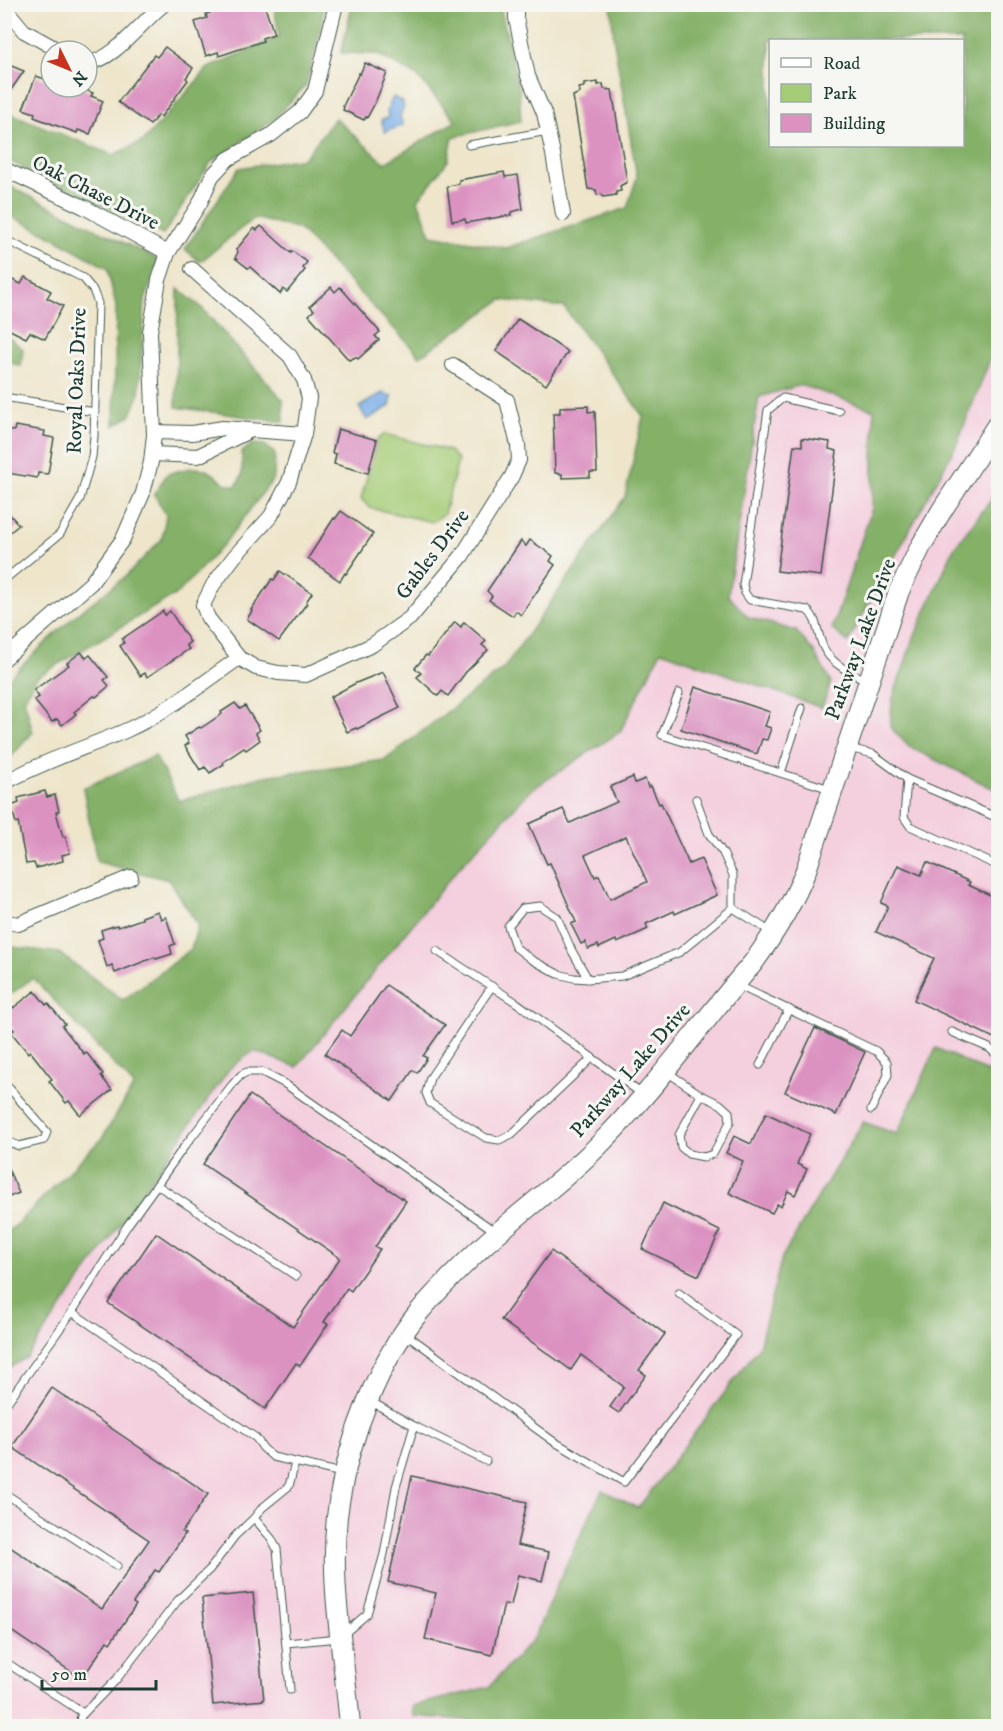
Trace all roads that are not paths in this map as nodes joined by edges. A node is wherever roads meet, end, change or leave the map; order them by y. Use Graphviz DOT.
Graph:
graph roads {
  1 [pos="9,4"];
  2 [pos="164,4"];
  3 [pos="336,4"];
  4 [pos="516,4"];
  5 [pos="39,39"];
  6 [pos="99,60"];
  7 [pos="548,131"];
  8 [pos="469,145"];
  9 [pos="4,169"];
  10 [pos="563,214"];
  11 [pos="4,238"];
  12 [pos="168,253"];
  13 [pos="192,269"];
  14 [pos="453,365"];
  15 [pos="4,397"];
  16 [pos="839,411"];
  17 [pos="95,412"];
  18 [pos="998,427"];
  19 [pos="253,429"];
  20 [pos="154,432"];
  21 [pos="304,434"];
  22 [pos="152,454"];
  23 [pos="4,580"];
  24 [pos="239,658"];
  25 [pos="4,659"];
  26 [pos="868,681"];
  27 [pos="679,693"];
  28 [pos="802,708"];
  29 [pos="846,747"];
  30 [pos="781,773"];
  31 [pos="907,779"];
  32 [pos="4,783"];
  33 [pos="832,790"];
  34 [pos="696,799"];
  35 [pos="999,818"];
  36 [pos="999,866"];
  37 [pos="131,877"];
  38 [pos="733,908"];
  39 [pos="4,918"];
  40 [pos="773,933"];
  41 [pos="437,951"];
  42 [pos="588,979"];
  43 [pos="735,984"];
  44 [pos="492,986"];
  45 [pos="789,1010"];
  46 [pos="952,1032"];
  47 [pos="999,1056"];
  48 [pos="592,1058"];
  49 [pos="760,1065"];
  50 [pos="665,1070"];
  51 [pos="4,1082"];
  52 [pos="644,1095"];
  53 [pos="701,1095"];
  54 [pos="871,1110"];
  55 [pos="4,1140"];
  56 [pos="157,1185"];
  57 [pos="498,1233"];
  58 [pos="296,1276"];
  59 [pos="679,1293"];
  60 [pos="72,1312"];
  61 [pos="404,1333"];
  62 [pos="368,1400"];
  63 [pos="4,1407"];
  64 [pos="414,1426"];
  65 [pos="486,1461"];
  66 [pos="295,1462"];
  67 [pos="345,1474"];
  68 [pos="4,1493"];
  69 [pos="254,1518"];
  70 [pos="117,1566"];
  71 [pos="339,1638"];
  72 [pos="286,1643"];
  73 [pos="4,1661"];
  74 [pos="290,1690"];
  75 [pos="83,1713"];
  76 [pos="79,1726"];
  77 [pos="350,1726"];
  1 -- 5 [label="street"];
  2 -- 6 [label="street"];
  3 -- 12 [label="street"];
  4 -- 7 [label="street"];
  7 -- 8 [label="lane"];
  7 -- 10 [label="street"];
  9 -- 12 [label="street, Oak Chase Drive"];
  11 -- 17 [label="lane, Royal Oaks Drive"];
  12 -- 20 [label="street"];
  13 -- 21 [label="street, Gables Drive"];
  14 -- 24 [label="street, Gables Drive"];
  15 -- 17 [label="lane"];
  16 -- 26 [label="lane"];
  17 -- 23 [label="lane, Royal Oaks Drive"];
  18 -- 26 [label="street, Parkway Lake Drive"];
  19 -- 20 [label="street"];
  19 -- 21 [label="street"];
  19 -- 22 [label="street"];
  20 -- 22 [label="street"];
  21 -- 24 [label="street, Gables Drive"];
  22 -- 25 [label="street"];
  24 -- 32 [label="street"];
  26 -- 29 [label="street, Parkway Lake Drive"];
  27 -- 30 [label="lane"];
  28 -- 30 [label="lane"];
  29 -- 31 [label="lane"];
  29 -- 33 [label="street, Parkway Lake Drive"];
  30 -- 33 [label="lane"];
  31 -- 35 [label="lane"];
  31 -- 36 [label="lane"];
  33 -- 40 [label="street, Parkway Lake Drive"];
  34 -- 38 [label="lane"];
  37 -- 39 [label="street"];
  38 -- 40 [label="lane"];
  38 -- 42 [label="lane"];
  40 -- 43 [label="street, Parkway Lake Drive"];
  41 -- 44 [label="lane"];
  42 -- 42 [label="lane"];
  43 -- 45 [label="lane"];
  43 -- 50 [label="street, Parkway Lake Drive"];
  44 -- 48 [label="lane"];
  44 -- 48 [label="lane"];
  45 -- 49 [label="lane"];
  45 -- 54 [label="lane"];
  46 -- 47 [label="lane"];
  48 -- 52 [label="lane"];
  50 -- 52 [label="street, Parkway Lake Drive"];
  50 -- 53 [label="lane"];
  51 -- 55 [label="lane"];
  52 -- 57 [label="street, Parkway Lake Drive"];
  53 -- 53 [label="lane"];
  56 -- 57 [label="lane"];
  56 -- 58 [label="lane"];
  56 -- 60 [label="lane"];
  57 -- 61 [label="street, Parkway Lake Drive"];
  59 -- 61 [label="lane"];
  60 -- 63 [label="lane"];
  60 -- 66 [label="lane"];
  61 -- 62 [label="street, Parkway Lake Drive"];
  62 -- 64 [label="lane"];
  62 -- 67 [label="street, Parkway Lake Drive"];
  64 -- 65 [label="lane"];
  64 -- 71 [label="lane"];
  66 -- 67 [label="lane"];
  66 -- 69 [label="lane"];
  67 -- 71 [label="street, Parkway Lake Drive"];
  68 -- 70 [label="lane"];
  69 -- 72 [label="lane"];
  69 -- 75 [label="lane"];
  71 -- 72 [label="lane"];
  71 -- 77 [label="street, Parkway Lake Drive"];
  72 -- 74 [label="lane"];
  73 -- 75 [label="lane"];
  75 -- 76 [label="lane"];
}
